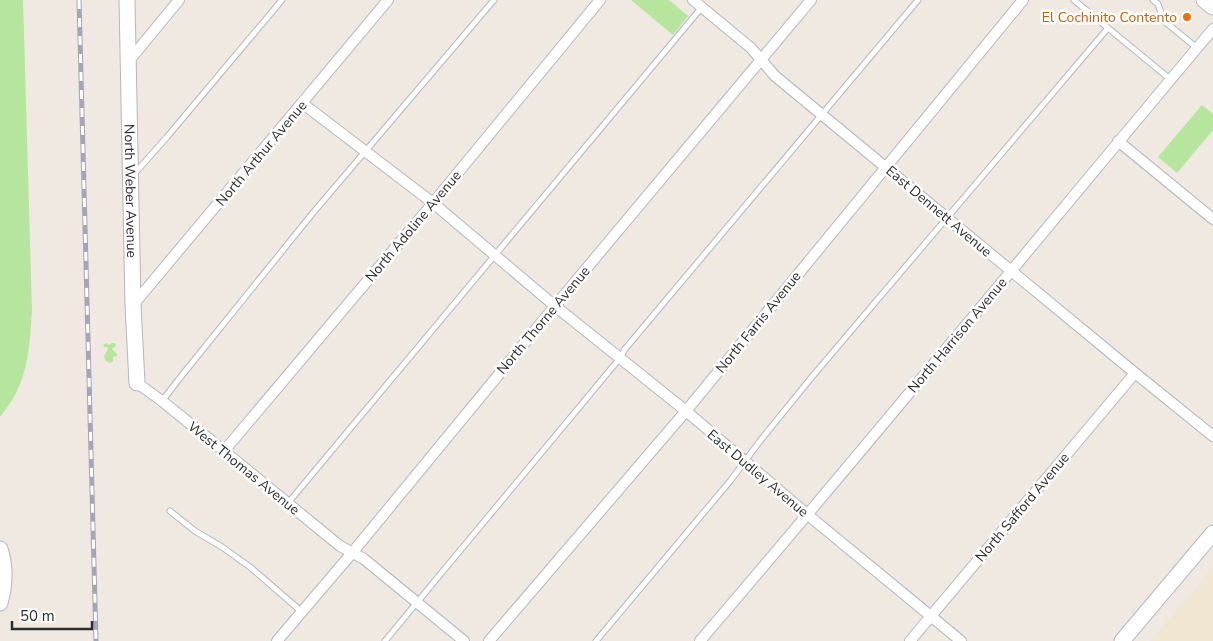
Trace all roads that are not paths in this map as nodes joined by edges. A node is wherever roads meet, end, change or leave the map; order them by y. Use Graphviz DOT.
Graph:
graph roads {
  1 [pos="127,0"];
  2 [pos="179,0"];
  3 [pos="282,0"];
  4 [pos="388,0"];
  5 [pos="494,0"];
  6 [pos="600,0"];
  7 [pos="693,0"];
  8 [pos="811,0"];
  9 [pos="918,0"];
  10 [pos="1023,0"];
  11 [pos="1077,0"];
  12 [pos="1153,0"];
  13 [pos="1204,0"];
  14 [pos="702,7"];
  15 [pos="1213,7"];
  16 [pos="1108,28"];
  17 [pos="1213,29"];
  18 [pos="1197,48"];
  19 [pos="761,60"];
  20 [pos="128,62"];
  21 [pos="1170,80"];
  22 [pos="302,103"];
  23 [pos="822,115"];
  24 [pos="1118,141"];
  25 [pos="366,152"];
  26 [pos="885,167"];
  27 [pos="130,178"];
  28 [pos="433,203"];
  29 [pos="947,218"];
  30 [pos="1213,219"];
  31 [pos="494,255"];
  32 [pos="1010,270"];
  33 [pos="133,305"];
  34 [pos="555,306"];
  35 [pos="620,358"];
  36 [pos="1135,373"];
  37 [pos="137,383"];
  38 [pos="162,401"];
  39 [pos="686,411"];
  40 [pos="1213,436"];
  41 [pos="224,451"];
  42 [pos="745,461"];
  43 [pos="288,503"];
  44 [pos="170,511"];
  45 [pos="808,515"];
  46 [pos="1213,533"];
  47 [pos="0,549"];
  48 [pos="352,553"];
  49 [pos="417,602"];
  50 [pos="0,603"];
  51 [pos="302,611"];
  52 [pos="931,616"];
  53 [pos="277,641"];
  54 [pos="385,641"];
  55 [pos="464,641"];
  56 [pos="489,641"];
  57 [pos="596,641"];
  58 [pos="700,641"];
  59 [pos="910,641"];
  60 [pos="961,641"];
  61 [pos="1122,641"];
  1 -- 20 [label="street, North Weber Avenue"];
  2 -- 20 [label="street"];
  3 -- 27 [label="lane"];
  4 -- 22 [label="street, North Arthur Avenue"];
  5 -- 25 [label="lane"];
  6 -- 28 [label="street, North Adoline Avenue"];
  7 -- 14 [label="street, East Dennett Avenue"];
  8 -- 19 [label="street, North Thorne Avenue"];
  9 -- 23 [label="lane"];
  10 -- 26 [label="street, North Farris Avenue"];
  11 -- 16 [label="lane"];
  12 -- 18 [label="lane"];
  13 -- 15 [label="street"];
  14 -- 19 [label="street, East Dennett Avenue"];
  14 -- 31 [label="lane"];
  16 -- 21 [label="lane"];
  16 -- 29 [label="lane"];
  17 -- 18 [label="street, North Harrison Avenue"];
  18 -- 21 [label="street, North Harrison Avenue"];
  19 -- 23 [label="street, East Dennett Avenue"];
  19 -- 34 [label="street, North Thorne Avenue"];
  20 -- 27 [label="street, North Weber Avenue"];
  21 -- 24 [label="street, North Harrison Avenue"];
  22 -- 25 [label="street, East Dudley Avenue"];
  22 -- 33 [label="street, North Arthur Avenue"];
  23 -- 26 [label="street, East Dennett Avenue"];
  23 -- 35 [label="lane"];
  24 -- 30 [label="street"];
  24 -- 32 [label="street, North Harrison Avenue"];
  25 -- 28 [label="street, East Dudley Avenue"];
  25 -- 38 [label="lane"];
  26 -- 29 [label="street, East Dennett Avenue"];
  26 -- 39 [label="street, North Farris Avenue"];
  27 -- 33 [label="street, North Weber Avenue"];
  28 -- 31 [label="street, East Dudley Avenue"];
  28 -- 41 [label="street, North Adoline Avenue"];
  29 -- 32 [label="street, East Dennett Avenue"];
  29 -- 42 [label="lane"];
  31 -- 34 [label="street, East Dudley Avenue"];
  31 -- 43 [label="lane"];
  32 -- 36 [label="street, East Dennett Avenue"];
  32 -- 45 [label="street, North Harrison Avenue"];
  33 -- 37 [label="street, North Weber Avenue"];
  34 -- 35 [label="street, East Dudley Avenue"];
  34 -- 48 [label="street, North Thorne Avenue"];
  35 -- 39 [label="street, East Dudley Avenue"];
  35 -- 49 [label="lane"];
  36 -- 40 [label="street, East Dennett Avenue"];
  36 -- 52 [label="street, North Safford Avenue"];
  37 -- 38 [label="street, West Thomas Avenue"];
  38 -- 41 [label="street, West Thomas Avenue"];
  39 -- 42 [label="street, East Dudley Avenue"];
  39 -- 56 [label="street, North Farris Avenue"];
  41 -- 43 [label="street, West Thomas Avenue"];
  42 -- 45 [label="street, East Dudley Avenue"];
  42 -- 57 [label="lane"];
  43 -- 48 [label="street, West Thomas Avenue"];
  44 -- 51 [label="lane"];
  45 -- 52 [label="street, East Dudley Avenue"];
  45 -- 58 [label="street, North Harrison Avenue"];
  46 -- 61 [label="street"];
  47 -- 50 [label="street"];
  48 -- 49 [label="street, West Thomas Avenue"];
  48 -- 51 [label="street, North Thorne Avenue"];
  49 -- 54 [label="lane"];
  49 -- 55 [label="street, West Thomas Avenue"];
  51 -- 53 [label="street, North Thorne Avenue"];
  52 -- 59 [label="street, North Safford Avenue"];
  52 -- 60 [label="street, East Dudley Avenue"];
}
